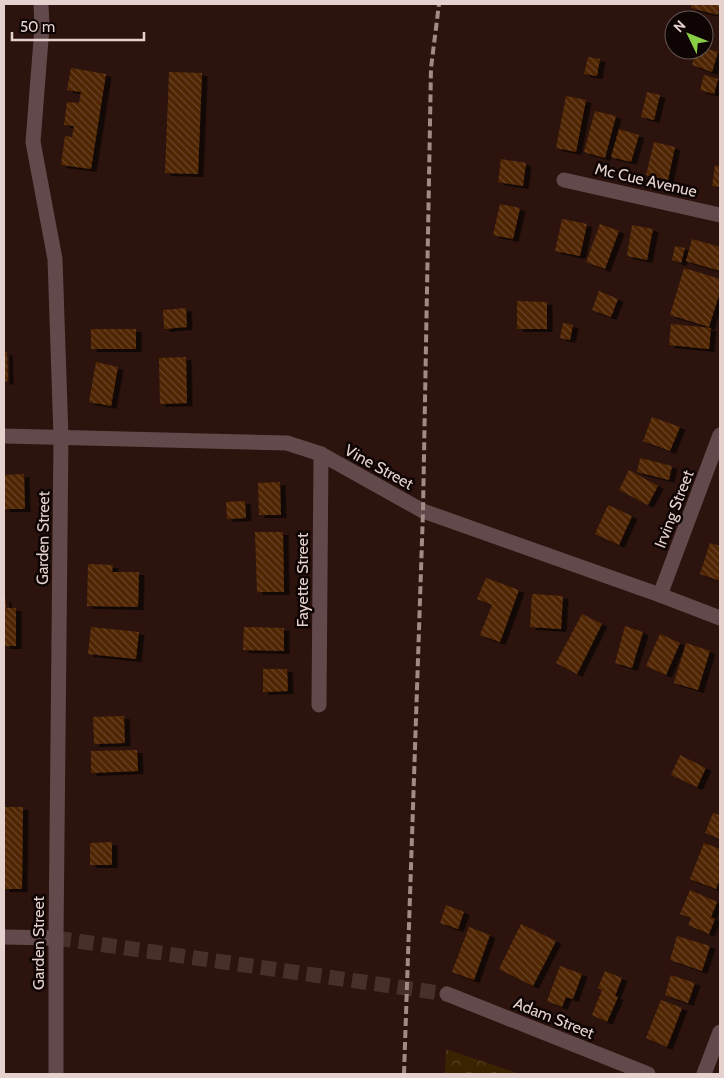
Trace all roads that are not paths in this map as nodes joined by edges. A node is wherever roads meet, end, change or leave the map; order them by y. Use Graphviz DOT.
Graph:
graph roads {
  1 [pos="41,4"];
  2 [pos="564,180"];
  3 [pos="720,215"];
  4 [pos="720,435"];
  5 [pos="4,436"];
  6 [pos="61,437"];
  7 [pos="321,454"];
  8 [pos="660,595"];
  9 [pos="720,618"];
  10 [pos="319,706"];
  11 [pos="4,937"];
  12 [pos="56,938"];
  13 [pos="447,994"];
  14 [pos="720,1032"];
  15 [pos="56,1074"];
  16 [pos="648,1074"];
  17 [pos="704,1074"];
  1 -- 6 [label="street, Garden Street"];
  2 -- 3 [label="street, Mc Cue Avenue"];
  4 -- 8 [label="street, Irving Street"];
  5 -- 6 [label="street, Vine Street"];
  6 -- 7 [label="street, Vine Street"];
  6 -- 12 [label="street, Garden Street"];
  7 -- 8 [label="street, Vine Street"];
  7 -- 10 [label="street, Fayette Street"];
  8 -- 9 [label="street, Vine Street"];
  11 -- 12 [label="street"];
  12 -- 15 [label="street, Garden Street"];
  13 -- 16 [label="street, Adam Street"];
  14 -- 17 [label="street"];
}
